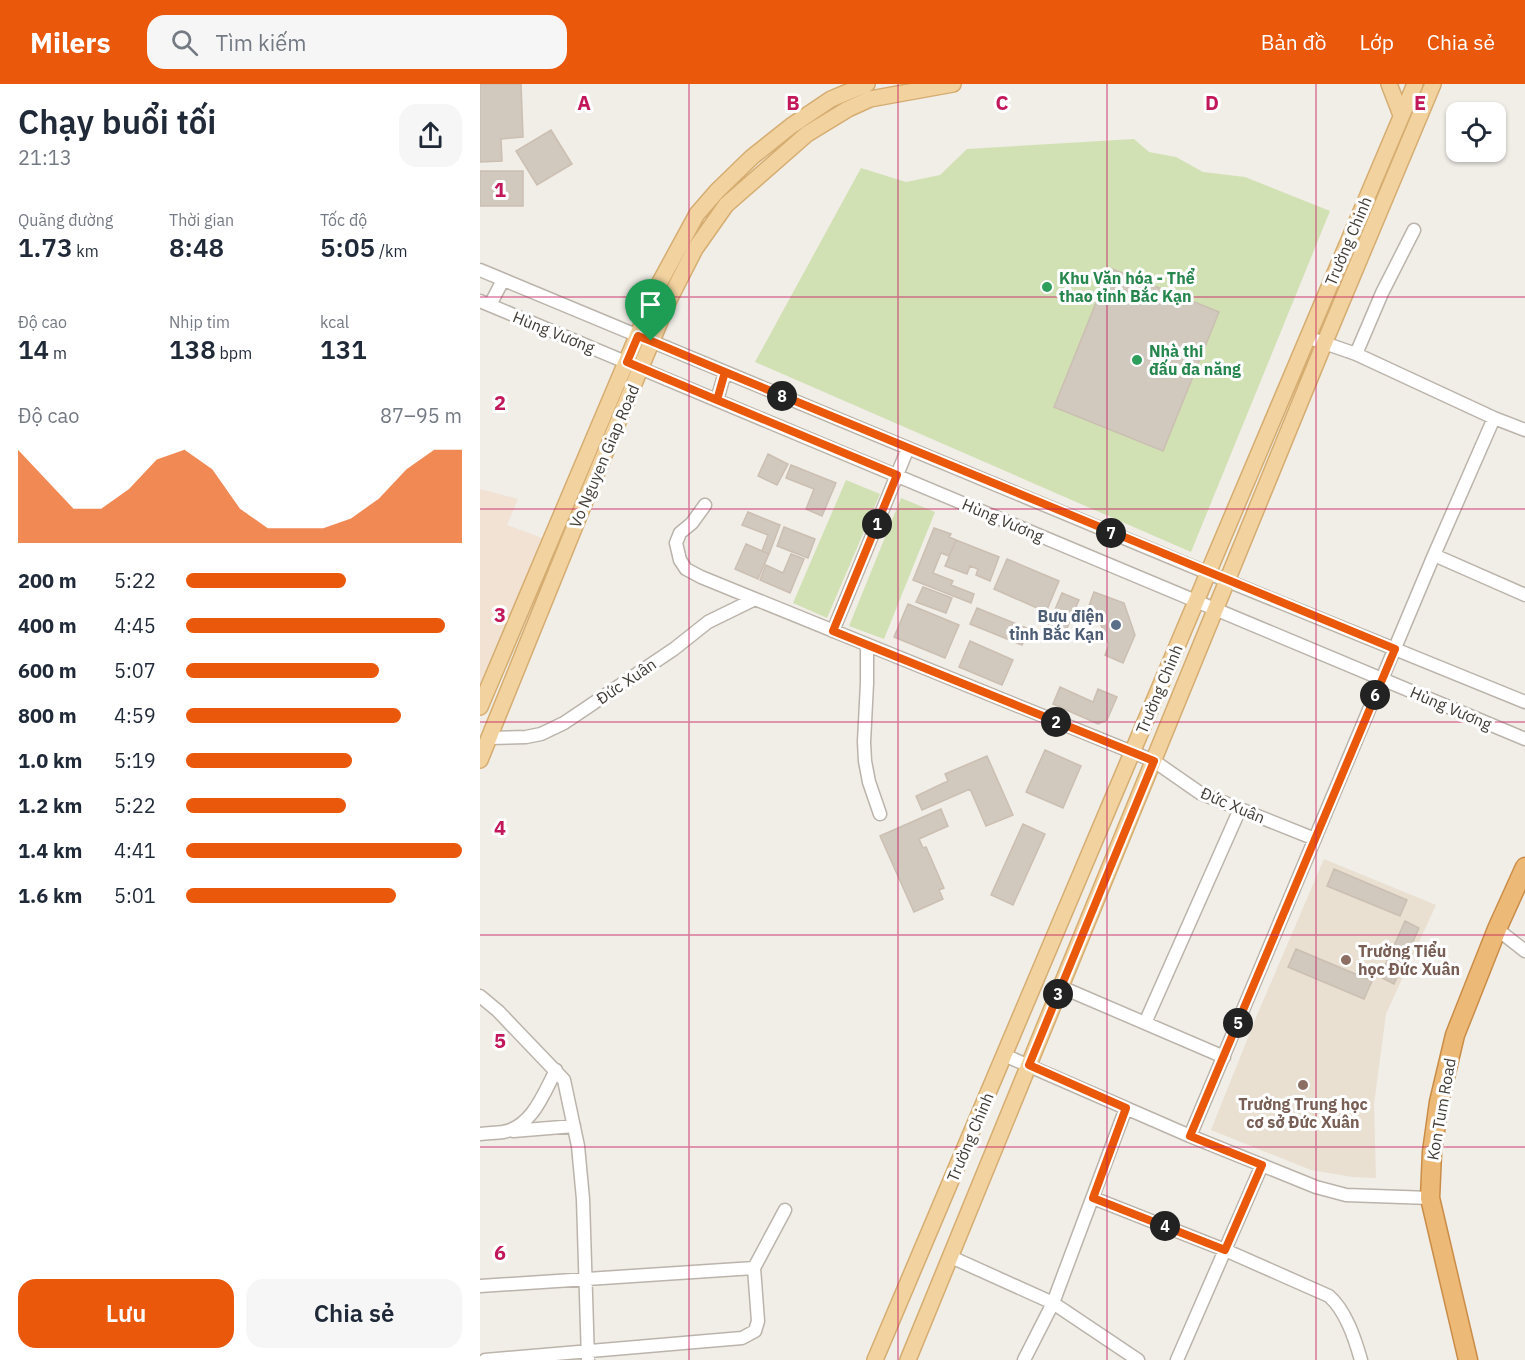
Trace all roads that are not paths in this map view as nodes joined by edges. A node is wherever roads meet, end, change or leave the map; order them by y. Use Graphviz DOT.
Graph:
graph roads {
  1 [pos="867,84"];
  2 [pos="953,84"];
  3 [pos="1389,84"];
  4 [pos="1414,84"];
  5 [pos="1433,84"];
  6 [pos="1401,115"];
  7 [pos="1413,230"];
  8 [pos="480,270"];
  9 [pos="503,280"];
  10 [pos="485,303"];
  11 [pos="1307,337"];
  12 [pos="645,339"];
  13 [pos="1324,344"];
  14 [pos="1356,354"];
  15 [pos="634,365"];
  16 [pos="725,372"];
  17 [pos="717,400"];
  18 [pos="1494,418"];
  19 [pos="1525,430"];
  20 [pos="908,448"];
  21 [pos="897,475"];
  22 [pos="705,505"];
  23 [pos="1434,555"];
  24 [pos="1208,573"];
  25 [pos="1227,581"];
  26 [pos="1525,595"];
  27 [pos="755,599"];
  28 [pos="1196,601"];
  29 [pos="1216,609"];
  30 [pos="833,631"];
  31 [pos="867,645"];
  32 [pos="1395,649"];
  33 [pos="1382,679"];
  34 [pos="1525,702"];
  35 [pos="480,707"];
  36 [pos="484,738"];
  37 [pos="1525,739"];
  38 [pos="1132,753"];
  39 [pos="480,760"];
  40 [pos="1154,761"];
  41 [pos="1240,809"];
  42 [pos="880,814"];
  43 [pos="1315,839"];
  44 [pos="1525,867"];
  45 [pos="1497,929"];
  46 [pos="1057,930"];
  47 [pos="1080,939"];
  48 [pos="1525,951"];
  49 [pos="1061,987"];
  50 [pos="480,996"];
  51 [pos="1145,1023"];
  52 [pos="1004,1055"];
  53 [pos="1224,1057"];
  54 [pos="1029,1065"];
  55 [pos="556,1070"];
  56 [pos="1126,1108"];
  57 [pos="574,1126"];
  58 [pos="505,1132"];
  59 [pos="480,1134"];
  60 [pos="1190,1136"];
  61 [pos="1262,1165"];
  62 [pos="1093,1198"];
  63 [pos="1430,1198"];
  64 [pos="785,1210"];
  65 [pos="1225,1250"];
  66 [pos="951,1257"];
  67 [pos="754,1268"];
  68 [pos="586,1279"];
  69 [pos="480,1286"];
  70 [pos="1053,1304"];
  71 [pos="588,1355"];
  72 [pos="485,1360"];
  73 [pos="875,1360"];
  74 [pos="908,1360"];
  75 [pos="1024,1360"];
  76 [pos="1138,1360"];
  77 [pos="1177,1360"];
  78 [pos="1361,1360"];
  79 [pos="1468,1360"];
  1 -- 12 [label="main road, Vo Nguyen Giap Road"];
  2 -- 12 [label="main road, Vo Nguyen Giap Road"];
  3 -- 6 [label="main road"];
  4 -- 6 [label="main road, Trường Chinh"];
  5 -- 13 [label="main road, Trường Chinh"];
  6 -- 11 [label="main road, Trường Chinh"];
  7 -- 14 [label="street"];
  8 -- 9 [label="street, Hùng Vương"];
  9 -- 10 [label="street"];
  9 -- 12 [label="street, Hùng Vương"];
  10 -- 15 [label="street, Hùng Vương"];
  11 -- 13 [label="street"];
  11 -- 24 [label="main road, Trường Chinh"];
  12 -- 15 [label="main road, Vo Nguyen Giap Road"];
  12 -- 16 [label="street, Hùng Vương"];
  13 -- 14 [label="street"];
  13 -- 25 [label="main road, Trường Chinh"];
  14 -- 18 [label="street"];
  15 -- 17 [label="street, Hùng Vương"];
  15 -- 35 [label="main road, Vo Nguyen Giap Road"];
  15 -- 36 [label="main road, Vo Nguyen Giap Road"];
  16 -- 17 [label="street"];
  16 -- 20 [label="street, Hùng Vương"];
  17 -- 21 [label="street, Hùng Vương"];
  18 -- 19 [label="street"];
  18 -- 23 [label="street"];
  20 -- 21 [label="street"];
  20 -- 24 [label="street, Hùng Vương"];
  21 -- 28 [label="street, Hùng Vương"];
  21 -- 30 [label="street"];
  22 -- 27 [label="street, Đức Xuân"];
  23 -- 26 [label="street"];
  23 -- 32 [label="street"];
  24 -- 25 [label="street, Hùng Vương"];
  24 -- 28 [label="main road, Trường Chinh"];
  25 -- 29 [label="main road, Trường Chinh"];
  25 -- 32 [label="street, Hùng Vương"];
  27 -- 30 [label="street, Đức Xuân"];
  27 -- 36 [label="street, Đức Xuân"];
  28 -- 29 [label="street, Hùng Vương"];
  28 -- 38 [label="main road, Trường Chinh"];
  29 -- 33 [label="street, Hùng Vương"];
  29 -- 40 [label="main road, Trường Chinh"];
  30 -- 31 [label="street, Đức Xuân"];
  31 -- 38 [label="street, Đức Xuân"];
  31 -- 42 [label="street"];
  32 -- 33 [label="street"];
  32 -- 34 [label="street, Hùng Vương"];
  33 -- 37 [label="street, Hùng Vương"];
  33 -- 43 [label="street"];
  36 -- 39 [label="main road, Vo Nguyen Giap Road"];
  38 -- 40 [label="street, Đức Xuân"];
  38 -- 46 [label="main road, Trường Chinh"];
  40 -- 41 [label="street, Đức Xuân"];
  40 -- 47 [label="main road, Trường Chinh"];
  41 -- 43 [label="street, Đức Xuân"];
  41 -- 51 [label="street"];
  43 -- 53 [label="street"];
  44 -- 45 [label="highway, Kon Tum Road"];
  45 -- 48 [label="street"];
  45 -- 63 [label="highway, Kon Tum Road"];
  46 -- 47 [label="main road"];
  46 -- 52 [label="main road, Trường Chinh"];
  47 -- 49 [label="main road, Trường Chinh"];
  49 -- 51 [label="street"];
  49 -- 54 [label="main road, Trường Chinh"];
  50 -- 55 [label="street"];
  51 -- 53 [label="street"];
  52 -- 54 [label="street"];
  52 -- 73 [label="main road, Trường Chinh"];
  53 -- 60 [label="street"];
  54 -- 56 [label="street"];
  54 -- 66 [label="main road, Trường Chinh"];
  55 -- 57 [label="street"];
  55 -- 58 [label="street"];
  56 -- 60 [label="street"];
  56 -- 62 [label="street"];
  57 -- 58 [label="street"];
  57 -- 68 [label="street"];
  58 -- 59 [label="street"];
  60 -- 61 [label="street"];
  61 -- 63 [label="street"];
  61 -- 65 [label="street"];
  62 -- 65 [label="street"];
  62 -- 70 [label="street"];
  63 -- 79 [label="highway, Kon Tum Road"];
  64 -- 67 [label="street"];
  65 -- 77 [label="street"];
  65 -- 78 [label="street"];
  66 -- 70 [label="street"];
  66 -- 74 [label="main road, Trường Chinh"];
  67 -- 68 [label="street"];
  67 -- 71 [label="street"];
  68 -- 69 [label="street"];
  68 -- 71 [label="street"];
  70 -- 75 [label="street"];
  70 -- 76 [label="street"];
  71 -- 72 [label="street"];
}
